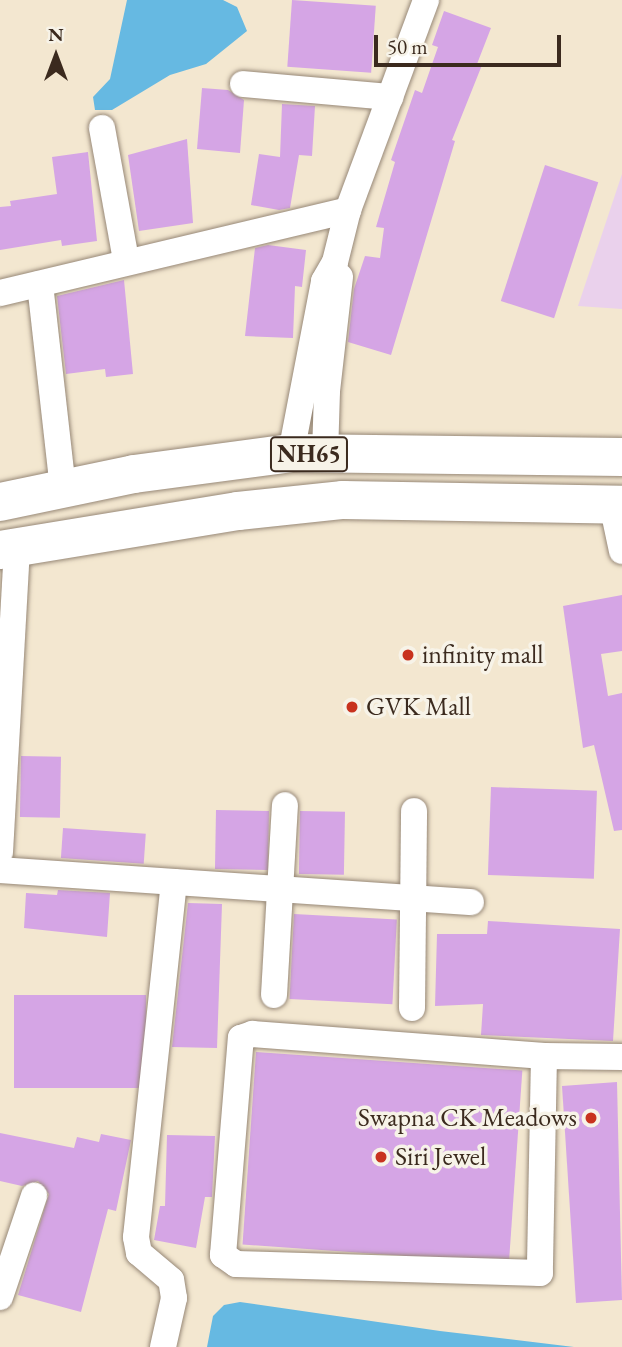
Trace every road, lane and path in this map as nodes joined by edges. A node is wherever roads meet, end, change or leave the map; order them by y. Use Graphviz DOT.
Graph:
graph roads {
  1 [pos="426,0"];
  2 [pos="243,84"];
  3 [pos="390,97"];
  4 [pos="103,128"];
  5 [pos="348,210"];
  6 [pos="126,260"];
  7 [pos="40,284"];
  8 [pos="0,293"];
  9 [pos="308,454"];
  10 [pos="622,457"];
  11 [pos="64,489"];
  12 [pos="0,502"];
  13 [pos="617,505"];
  14 [pos="9,547"];
  15 [pos="622,551"];
  16 [pos="285,805"];
  17 [pos="414,811"];
  18 [pos="0,852"];
  19 [pos="0,870"];
  20 [pos="174,882"];
  21 [pos="281,889"];
  22 [pos="412,898"];
  23 [pos="471,902"];
  24 [pos="274,995"];
  25 [pos="412,1008"];
  26 [pos="544,1056"];
  27 [pos="622,1057"];
  28 [pos="34,1196"];
  29 [pos="0,1297"];
  30 [pos="163,1347"];
  1 -- 3 [label="street"];
  2 -- 3 [label="street"];
  3 -- 5 [label="street"];
  4 -- 6 [label="street"];
  5 -- 6 [label="street"];
  5 -- 9 [label="street"];
  6 -- 7 [label="street"];
  7 -- 8 [label="street"];
  7 -- 11 [label="street"];
  9 -- 10 [label="highway, NH65"];
  9 -- 11 [label="highway, NH65"];
  11 -- 12 [label="highway, NH65"];
  13 -- 14 [label="highway, NH65"];
  13 -- 15 [label="street"];
  14 -- 18 [label="street"];
  16 -- 21 [label="street"];
  17 -- 22 [label="street"];
  19 -- 20 [label="street"];
  20 -- 21 [label="street"];
  20 -- 30 [label="street"];
  21 -- 22 [label="street"];
  21 -- 24 [label="street"];
  22 -- 23 [label="street"];
  22 -- 25 [label="street"];
  26 -- 26 [label="street"];
  26 -- 27 [label="street"];
  28 -- 29 [label="street"];
}
